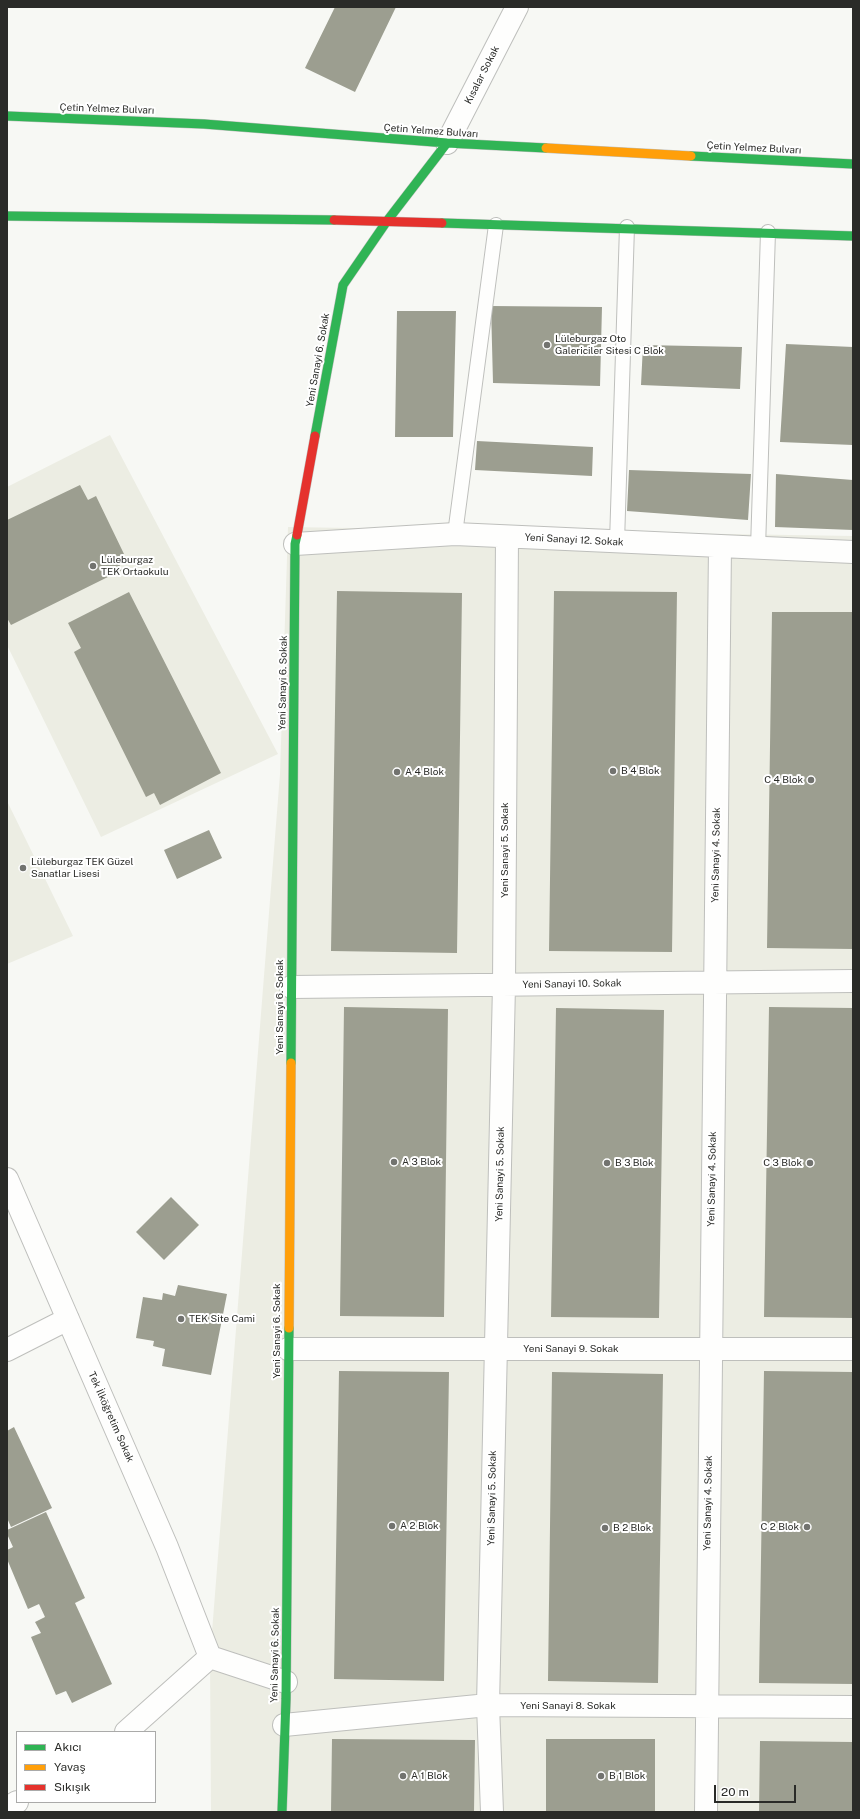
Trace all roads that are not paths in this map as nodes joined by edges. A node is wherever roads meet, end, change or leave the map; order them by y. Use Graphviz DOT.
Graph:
graph roads {
  1 [pos="517,7"];
  2 [pos="7,116"];
  3 [pos="447,143"];
  4 [pos="853,164"];
  5 [pos="7,216"];
  6 [pos="387,221"];
  7 [pos="496,226"];
  8 [pos="627,228"];
  9 [pos="768,232"];
  10 [pos="853,236"];
  11 [pos="455,534"];
  12 [pos="507,537"];
  13 [pos="617,542"];
  14 [pos="295,544"];
  15 [pos="720,546"];
  16 [pos="758,548"];
  17 [pos="853,552"];
  18 [pos="853,981"];
  19 [pos="715,982"];
  20 [pos="504,985"];
  21 [pos="291,987"];
  22 [pos="7,1179"];
  23 [pos="68,1319"];
  24 [pos="288,1349"];
  25 [pos="496,1349"];
  26 [pos="710,1349"];
  27 [pos="853,1349"];
  28 [pos="7,1350"];
  29 [pos="210,1657"];
  30 [pos="286,1682"];
  31 [pos="488,1705"];
  32 [pos="706,1706"];
  33 [pos="853,1707"];
  34 [pos="284,1725"];
  35 [pos="127,1731"];
  36 [pos="16,1803"];
  37 [pos="7,1808"];
  38 [pos="282,1812"];
  39 [pos="492,1812"];
  40 [pos="706,1812"];
  1 -- 3 [label="street, Kısalar Sokak"];
  2 -- 3 [label="street, Çetin Yelmez Bulvarı"];
  3 -- 4 [label="street, Çetin Yelmez Bulvarı"];
  3 -- 6 [label="street, Yeni Sanayi 6. Sokak"];
  5 -- 6 [label="street"];
  6 -- 7 [label="street"];
  6 -- 14 [label="street, Yeni Sanayi 6. Sokak"];
  7 -- 8 [label="street"];
  7 -- 11 [label="lane"];
  8 -- 9 [label="street"];
  8 -- 13 [label="lane"];
  9 -- 10 [label="street"];
  9 -- 16 [label="lane"];
  11 -- 12 [label="street, Yeni Sanayi 12. Sokak"];
  11 -- 14 [label="street, Yeni Sanayi 12. Sokak"];
  12 -- 13 [label="street, Yeni Sanayi 12. Sokak"];
  12 -- 20 [label="street, Yeni Sanayi 5. Sokak"];
  13 -- 15 [label="street, Yeni Sanayi 12. Sokak"];
  14 -- 21 [label="street, Yeni Sanayi 6. Sokak"];
  15 -- 16 [label="street, Yeni Sanayi 12. Sokak"];
  15 -- 19 [label="street, Yeni Sanayi 4. Sokak"];
  16 -- 17 [label="street, Yeni Sanayi 12. Sokak"];
  18 -- 19 [label="street, Yeni Sanayi 10. Sokak"];
  19 -- 20 [label="street, Yeni Sanayi 10. Sokak"];
  19 -- 26 [label="street, Yeni Sanayi 4. Sokak"];
  20 -- 21 [label="street, Yeni Sanayi 10. Sokak"];
  20 -- 25 [label="street, Yeni Sanayi 5. Sokak"];
  21 -- 24 [label="street, Yeni Sanayi 6. Sokak"];
  22 -- 23 [label="street, Tek İlköğretim Sokak"];
  23 -- 28 [label="street"];
  23 -- 29 [label="street, Tek İlköğretim Sokak"];
  24 -- 25 [label="street, Yeni Sanayi 9. Sokak"];
  24 -- 30 [label="street, Yeni Sanayi 6. Sokak"];
  25 -- 26 [label="street, Yeni Sanayi 9. Sokak"];
  25 -- 31 [label="street, Yeni Sanayi 5. Sokak"];
  26 -- 27 [label="street, Yeni Sanayi 9. Sokak"];
  26 -- 32 [label="street, Yeni Sanayi 4. Sokak"];
  29 -- 30 [label="street"];
  29 -- 35 [label="street"];
  30 -- 34 [label="street, Yeni Sanayi 6. Sokak"];
  31 -- 32 [label="street, Yeni Sanayi 8. Sokak"];
  31 -- 34 [label="street, Yeni Sanayi 8. Sokak"];
  31 -- 39 [label="street, Yeni Sanayi 5. Sokak"];
  32 -- 33 [label="street, Yeni Sanayi 8. Sokak"];
  32 -- 40 [label="street, Yeni Sanayi 4. Sokak"];
  34 -- 38 [label="street, Yeni Sanayi 6. Sokak"];
  36 -- 37 [label="street"];
}
